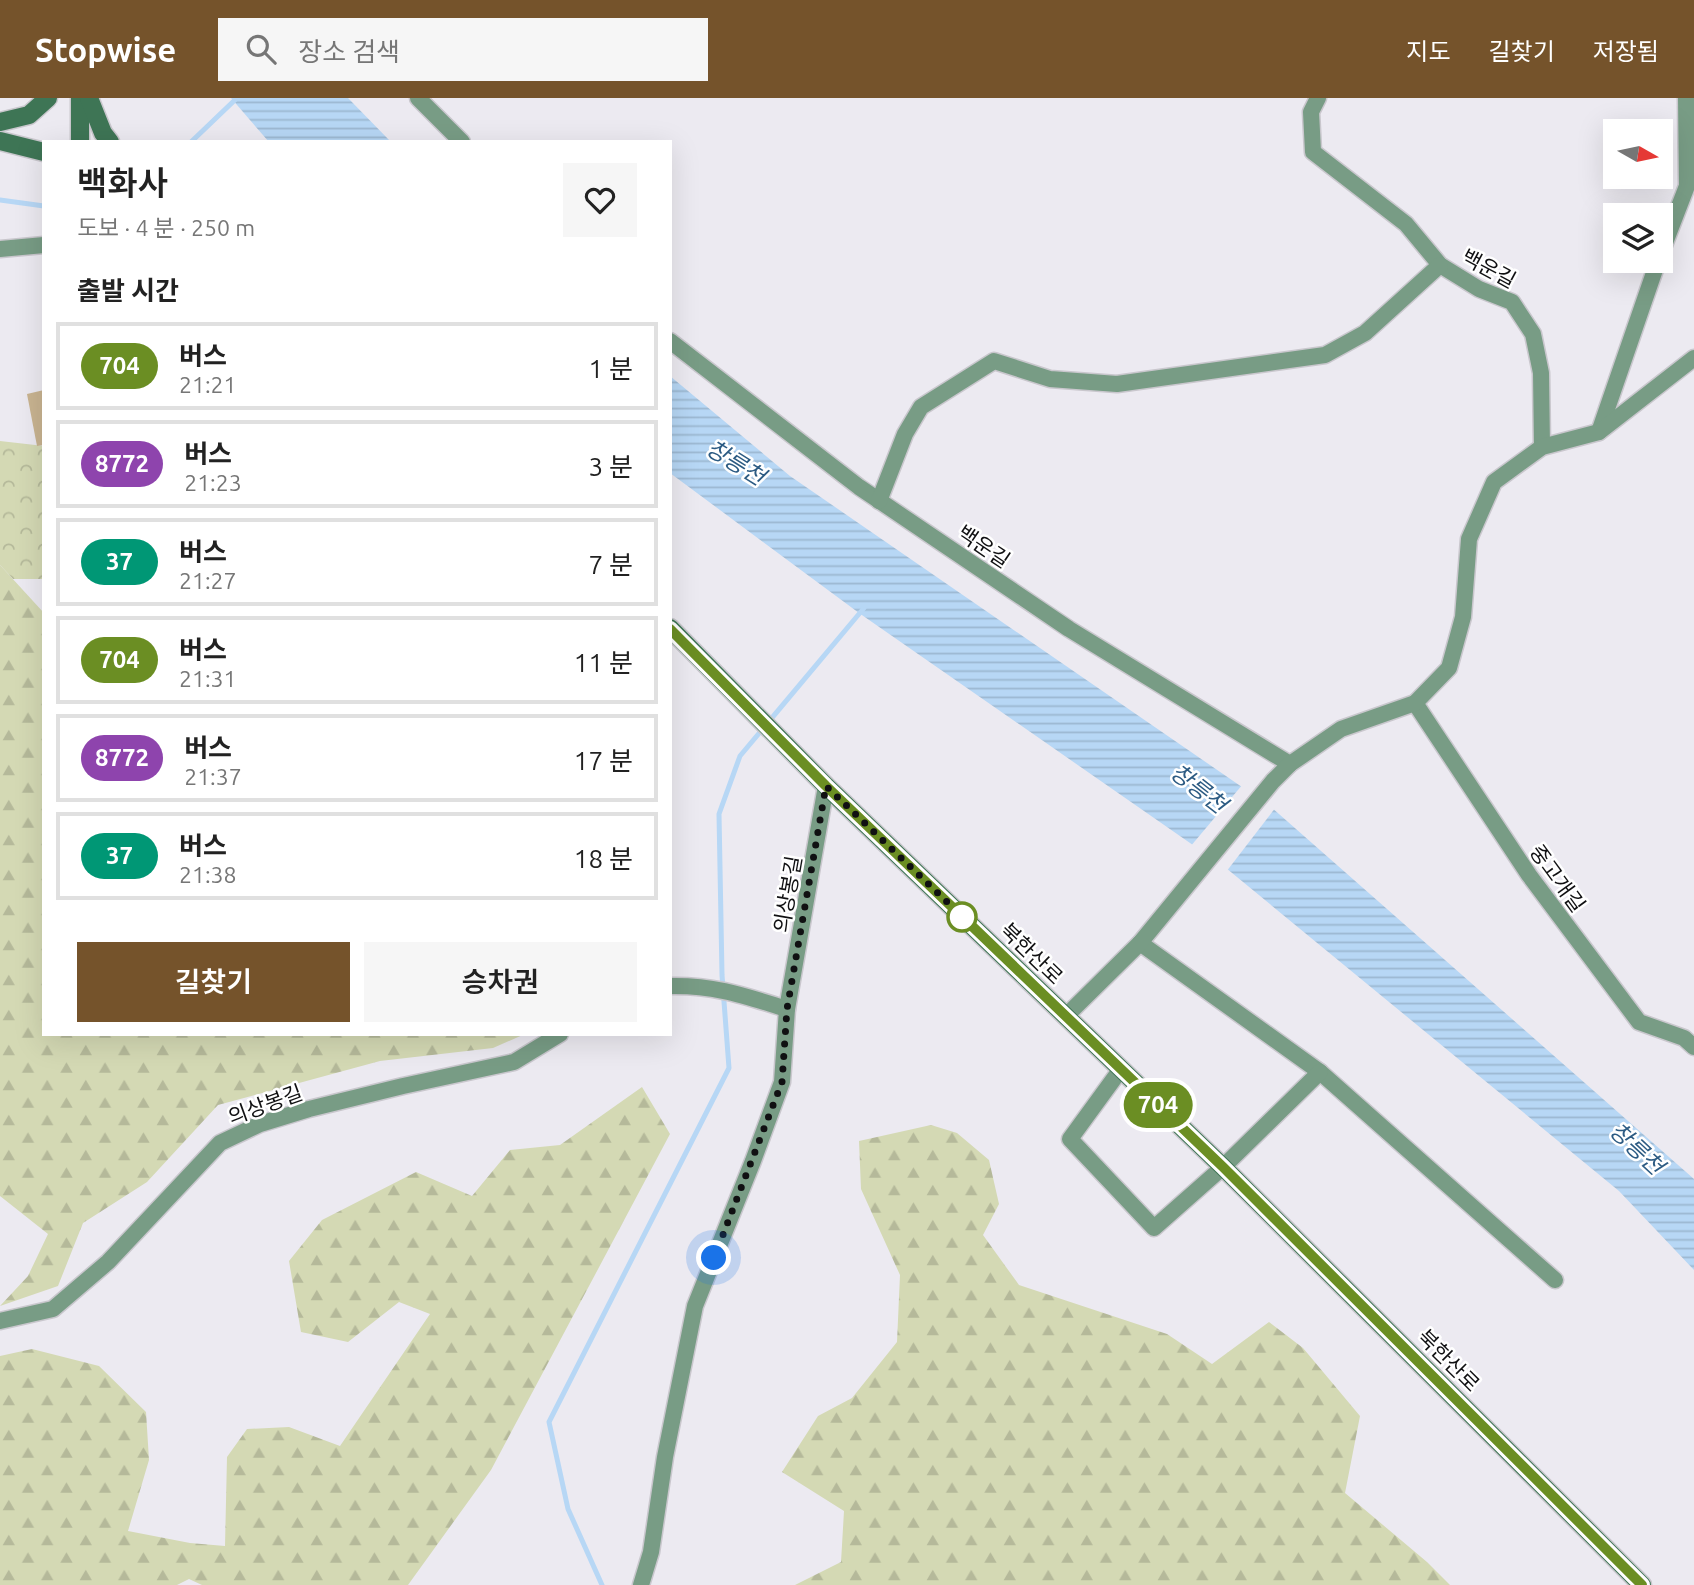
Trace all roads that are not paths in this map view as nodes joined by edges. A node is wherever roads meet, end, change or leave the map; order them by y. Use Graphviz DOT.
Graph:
graph roads {
  1 [pos="48,98"];
  2 [pos="80,98"];
  3 [pos="89,98"];
  4 [pos="418,98"];
  5 [pos="1318,98"];
  6 [pos="1686,98"];
  7 [pos="0,122"];
  8 [pos="80,140"];
  9 [pos="108,140"];
  10 [pos="459,140"];
  11 [pos="0,141"];
  12 [pos="42,152"];
  13 [pos="1673,222"];
  14 [pos="42,245"];
  15 [pos="0,249"];
  16 [pos="1440,265"];
  17 [pos="1654,273"];
  18 [pos="672,343"];
  19 [pos="1694,358"];
  20 [pos="1600,432"];
  21 [pos="1542,447"];
  22 [pos="879,500"];
  23 [pos="672,630"];
  24 [pos="1415,703"];
  25 [pos="1290,764"];
  26 [pos="826,786"];
  27 [pos="1140,943"];
  28 [pos="672,986"];
  29 [pos="787,1009"];
  30 [pos="1066,1016"];
  31 [pos="557,1036"];
  32 [pos="1694,1047"];
  33 [pos="1121,1069"];
  34 [pos="1320,1072"];
  35 [pos="1223,1167"];
  36 [pos="1555,1280"];
  37 [pos="0,1321"];
  38 [pos="641,1585"];
  39 [pos="1642,1585"];
  1 -- 7 [label="main road"];
  2 -- 8 [label="main road"];
  3 -- 9 [label="main road"];
  4 -- 10 [label="street"];
  5 -- 16 [label="street, 백운길"];
  6 -- 13 [label="street"];
  11 -- 12 [label="main road"];
  14 -- 15 [label="street"];
  16 -- 21 [label="street, 백운길"];
  16 -- 22 [label="street"];
  17 -- 20 [label="street"];
  18 -- 22 [label="street, 백운길"];
  19 -- 20 [label="street"];
  20 -- 21 [label="street"];
  21 -- 24 [label="street"];
  22 -- 25 [label="street, 백운길"];
  23 -- 26 [label="main road, 북한산로"];
  24 -- 25 [label="street"];
  24 -- 32 [label="street, 중고개길"];
  25 -- 27 [label="street"];
  26 -- 29 [label="street, 의상봉길"];
  26 -- 30 [label="main road, 북한산로"];
  27 -- 30 [label="street"];
  27 -- 34 [label="street"];
  28 -- 29 [label="street"];
  29 -- 38 [label="street, 의상봉길"];
  30 -- 33 [label="main road, 북한산로"];
  31 -- 37 [label="street, 의상봉길"];
  33 -- 35 [label="main road, 북한산로"];
  33 -- 35 [label="street"];
  34 -- 35 [label="street"];
  34 -- 36 [label="street"];
  35 -- 39 [label="main road, 북한산로"];
}
